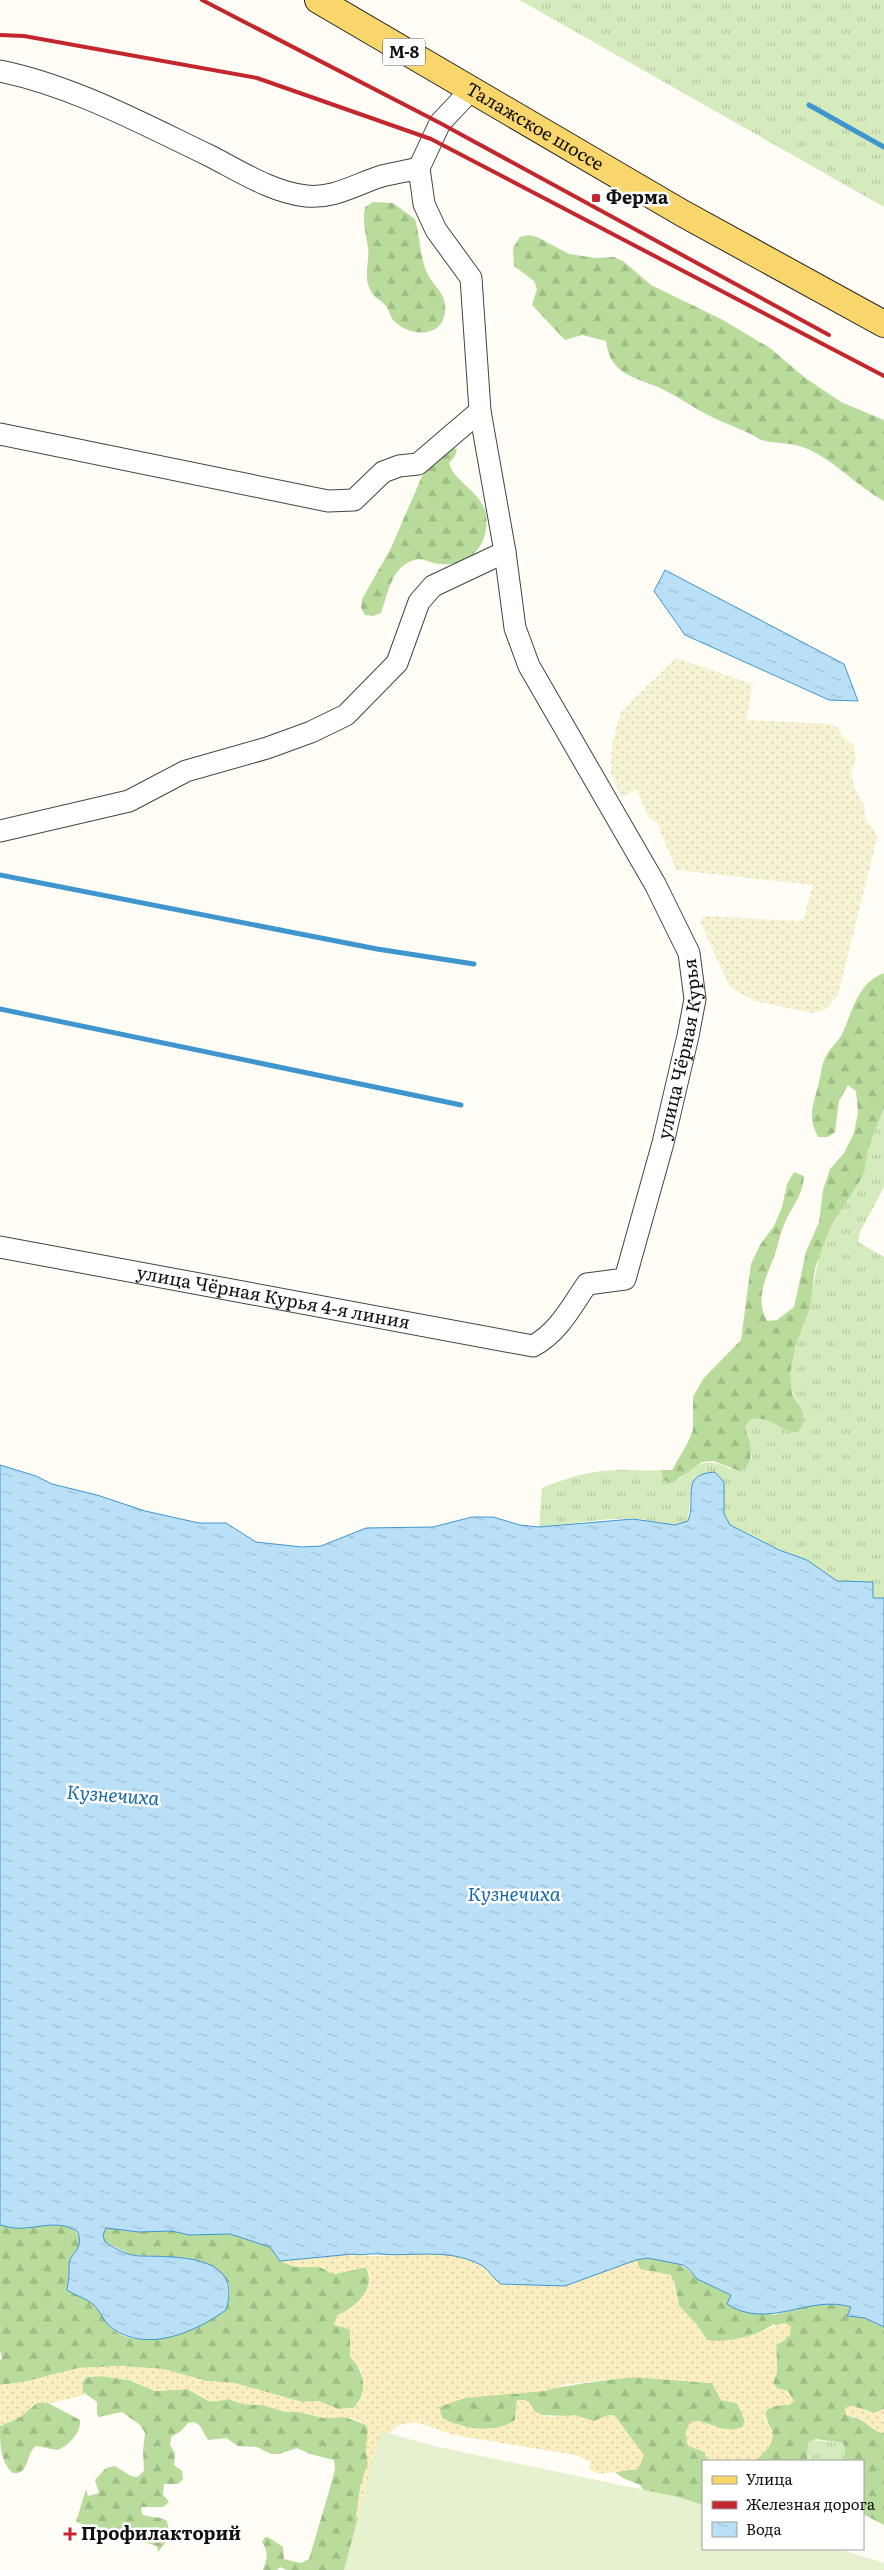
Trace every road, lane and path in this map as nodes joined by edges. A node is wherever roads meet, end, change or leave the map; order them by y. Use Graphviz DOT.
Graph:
graph roads {
  1 [pos="318,0"];
  2 [pos="0,71"];
  3 [pos="471,90"];
  4 [pos="419,168"];
  5 [pos="884,324"];
  6 [pos="480,412"];
  7 [pos="0,434"];
  8 [pos="505,552"];
  9 [pos="0,831"];
  10 [pos="0,1247"];
  11 [pos="544,1340"];
  1 -- 3 [label="main road, Талажское шоссе / М-8"];
  2 -- 4 [label="street"];
  3 -- 4 [label="street"];
  3 -- 5 [label="main road, Талажское шоссе / М-8"];
  4 -- 6 [label="street"];
  6 -- 7 [label="street"];
  6 -- 8 [label="street"];
  8 -- 9 [label="street"];
  8 -- 11 [label="street, улица Чёрная Курья"];
  10 -- 11 [label="street, улица Чёрная Курья 4-я линия"];
}
